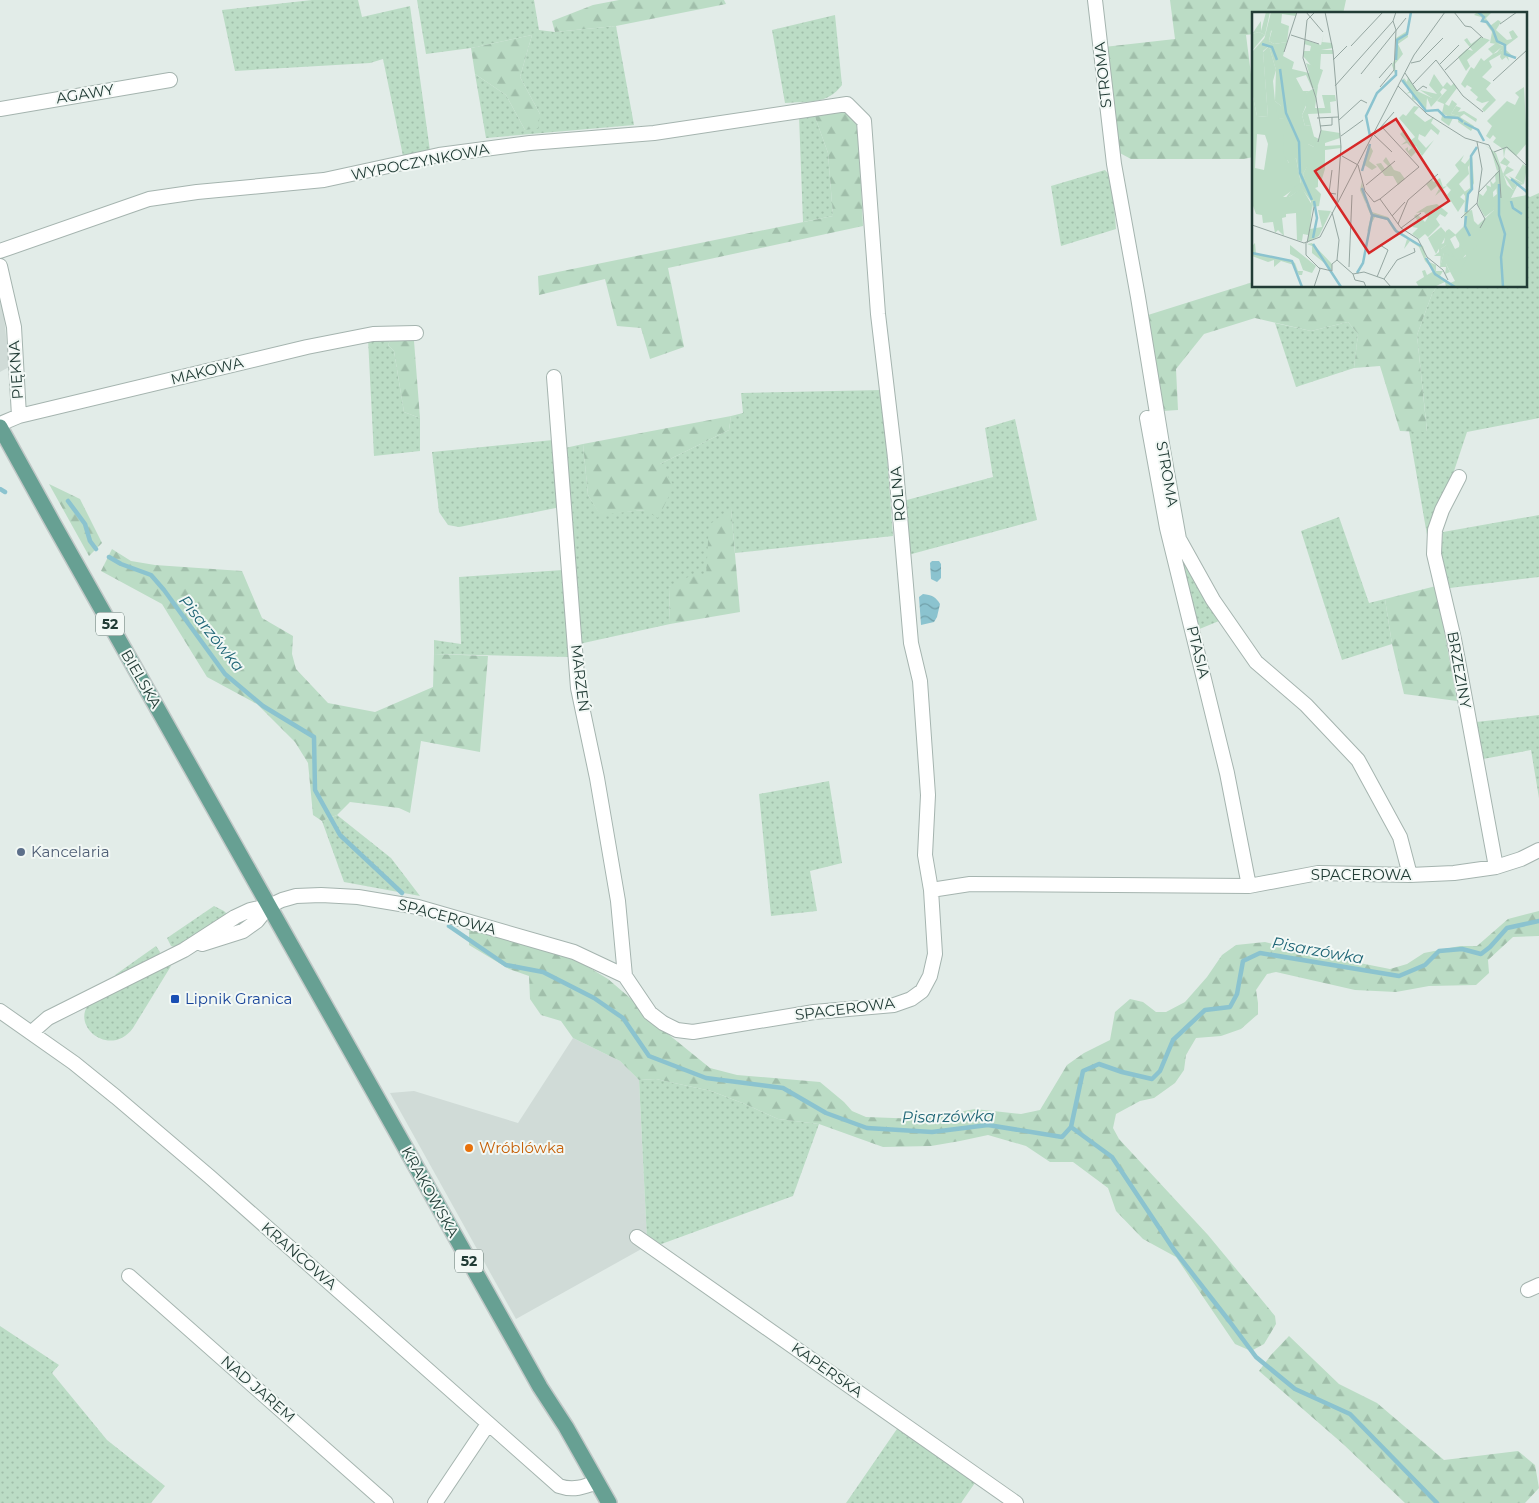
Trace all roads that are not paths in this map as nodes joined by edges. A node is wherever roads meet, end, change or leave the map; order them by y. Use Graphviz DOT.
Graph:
graph roads {
  1 [pos="1095,0"];
  2 [pos="170,80"];
  3 [pos="847,104"];
  4 [pos="0,109"];
  5 [pos="0,251"];
  6 [pos="0,266"];
  7 [pos="416,332"];
  8 [pos="554,376"];
  9 [pos="20,416"];
  10 [pos="1147,418"];
  11 [pos="0,426"];
  12 [pos="1459,477"];
  13 [pos="1539,850"];
  14 [pos="1496,867"];
  15 [pos="1410,876"];
  16 [pos="1249,886"];
  17 [pos="931,890"];
  18 [pos="269,906"];
  19 [pos="625,976"];
  20 [pos="0,1011"];
  21 [pos="32,1032"];
  22 [pos="638,1237"];
  23 [pos="129,1276"];
  24 [pos="488,1424"];
  25 [pos="597,1482"];
  26 [pos="386,1503"];
  27 [pos="435,1503"];
  28 [pos="609,1503"];
  29 [pos="1016,1503"];
  1 -- 15 [label="street, STROMA"];
  2 -- 4 [label="street, AGAWY"];
  3 -- 5 [label="street, WYPOCZYNKOWA"];
  3 -- 17 [label="street, ROLNA"];
  6 -- 9 [label="street, PIĘKNA"];
  7 -- 9 [label="street, MAKOWA"];
  8 -- 19 [label="street, MARZEŃ"];
  9 -- 11 [label="street, MAKOWA"];
  10 -- 16 [label="street, PTASIA"];
  11 -- 18 [label="main road, BIELSKA / 52"];
  12 -- 14 [label="street, BRZEZINY"];
  13 -- 14 [label="street, SPACEROWA"];
  14 -- 15 [label="street, SPACEROWA"];
  15 -- 16 [label="street, SPACEROWA"];
  16 -- 17 [label="street, SPACEROWA"];
  17 -- 19 [label="street, SPACEROWA"];
  18 -- 19 [label="street, SPACEROWA"];
  18 -- 21 [label="street, SPACEROWA"];
  18 -- 25 [label="main road, KRAKOWSKA / 52"];
  20 -- 21 [label="street, KRAŃCOWA"];
  21 -- 24 [label="street, KRAŃCOWA"];
  22 -- 29 [label="street, KAPERSKA"];
  23 -- 26 [label="street, NAD JAREM"];
  24 -- 25 [label="street, KRAŃCOWA"];
  24 -- 27 [label="street"];
  25 -- 28 [label="main road, KRAKOWSKA / 52"];
}
